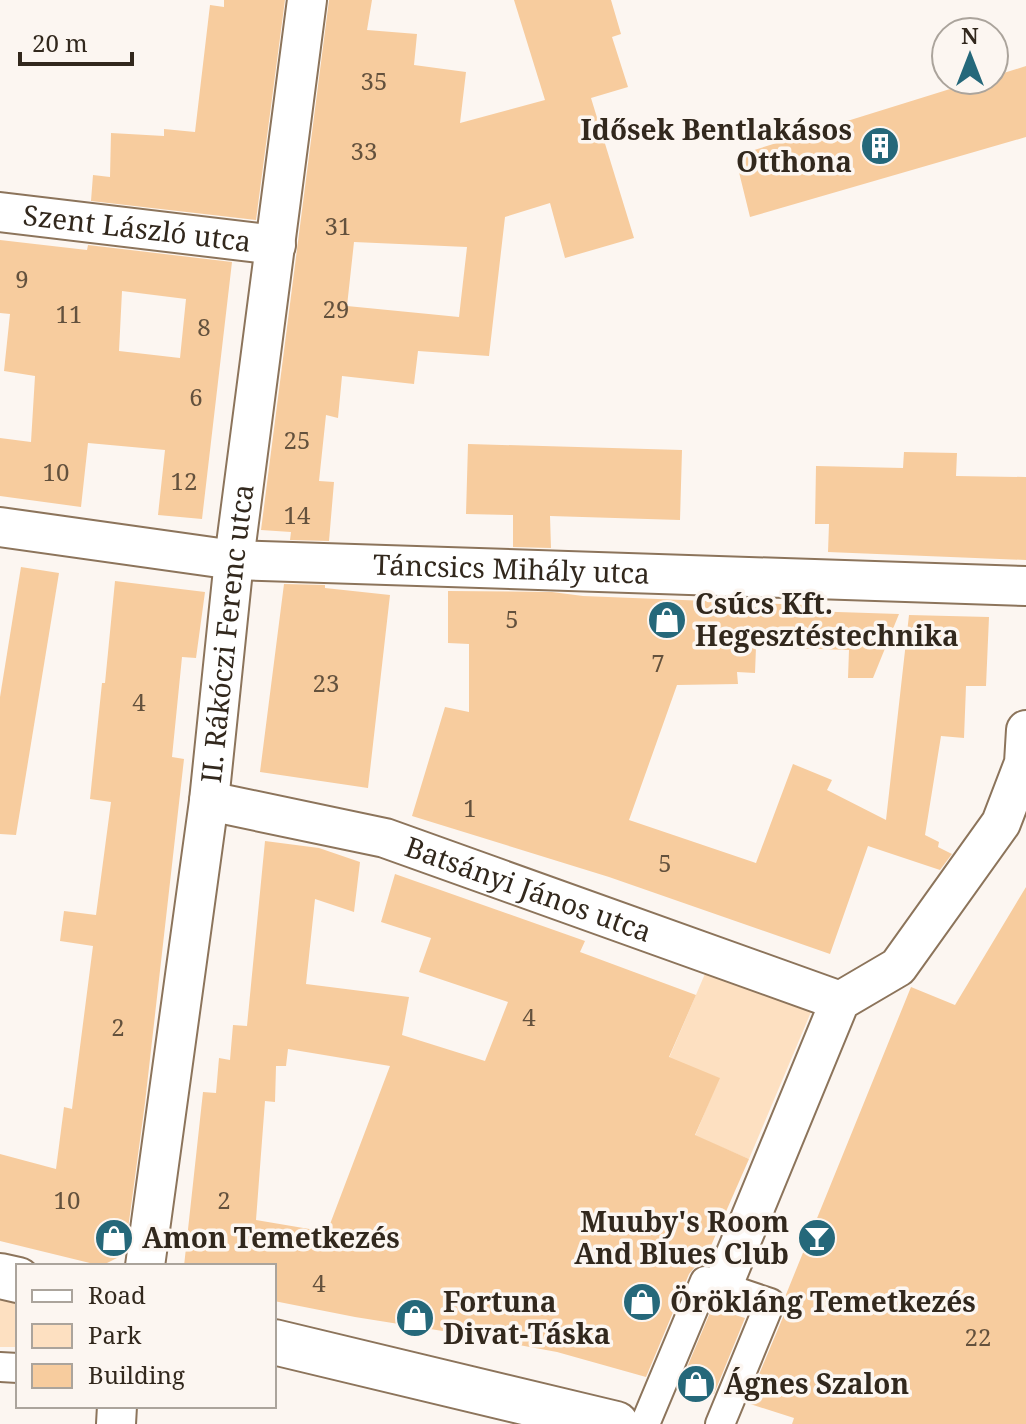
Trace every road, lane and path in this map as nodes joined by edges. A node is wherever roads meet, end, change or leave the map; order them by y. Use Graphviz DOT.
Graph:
graph roads {
  1 [pos="307,0"];
  2 [pos="0,212"];
  3 [pos="276,245"];
  4 [pos="0,527"];
  5 [pos="234,560"];
  6 [pos="1026,586"];
  7 [pos="1025,752"];
  8 [pos="209,801"];
  9 [pos="840,1001"];
  10 [pos="145,1264"];
  11 [pos="723,1285"];
  12 [pos="276,1342"];
  13 [pos="616,1424"];
  14 [pos="645,1424"];
  15 [pos="720,1424"];
  1 -- 3 [label="street, II. Rákóczi Ferenc utca"];
  2 -- 3 [label="street, Szent László utca"];
  3 -- 5 [label="street, II. Rákóczi Ferenc utca"];
  4 -- 5 [label="street, Táncsics Mihály utca"];
  5 -- 6 [label="street, Táncsics Mihály utca"];
  5 -- 8 [label="street, II. Rákóczi Ferenc utca"];
  7 -- 9 [label="street"];
  8 -- 9 [label="street, Batsányi János utca"];
  8 -- 10 [label="street, II. Rákóczi Ferenc utca"];
  9 -- 11 [label="street"];
  11 -- 14 [label="street"];
  11 -- 15 [label="street"];
  12 -- 13 [label="main road"];
}
